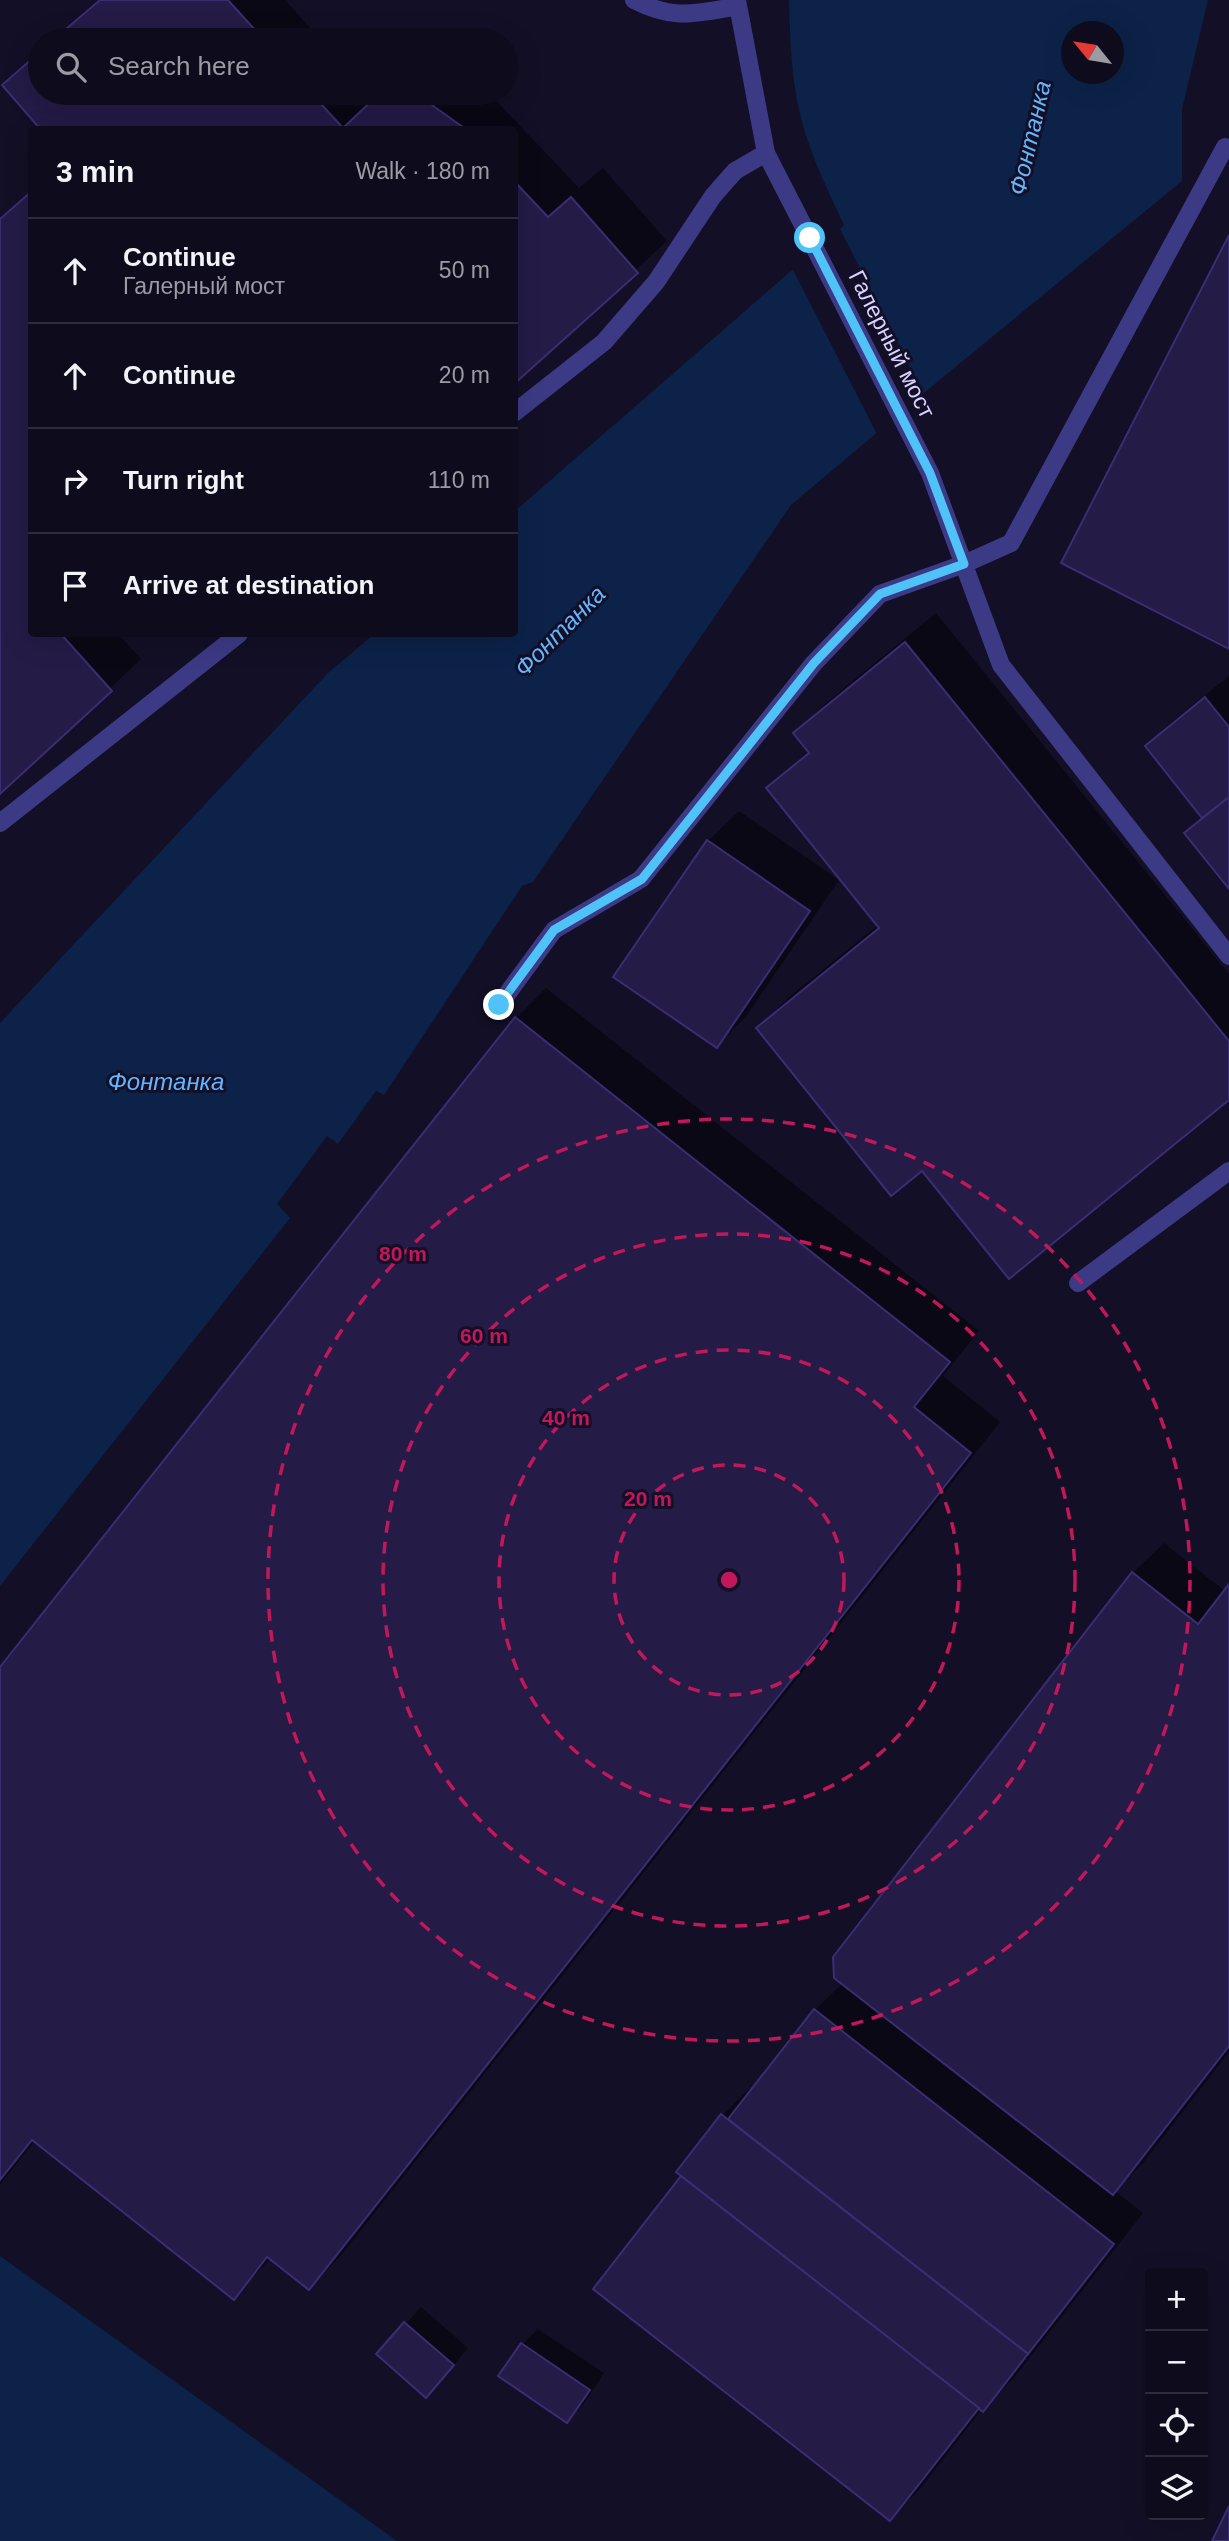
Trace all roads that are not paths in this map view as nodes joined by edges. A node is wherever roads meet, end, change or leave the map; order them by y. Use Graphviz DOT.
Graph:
graph roads {
  1 [pos="634,0"];
  2 [pos="736,4"];
  3 [pos="1225,147"];
  4 [pos="766,153"];
  5 [pos="518,410"];
  6 [pos="964,564"];
  7 [pos="235,637"];
  8 [pos="0,823"];
  9 [pos="1229,956"];
  10 [pos="499,1005"];
  11 [pos="1229,1171"];
  12 [pos="1078,1283"];
  1 -- 2 [label="lane"];
  2 -- 4 [label="lane, Галерный мост"];
  3 -- 6 [label="lane"];
  4 -- 5 [label="lane"];
  4 -- 6 [label="lane, Галерный мост"];
  6 -- 9 [label="lane, Галерный мост"];
  6 -- 10 [label="lane"];
  7 -- 8 [label="lane"];
  11 -- 12 [label="lane"];
}
